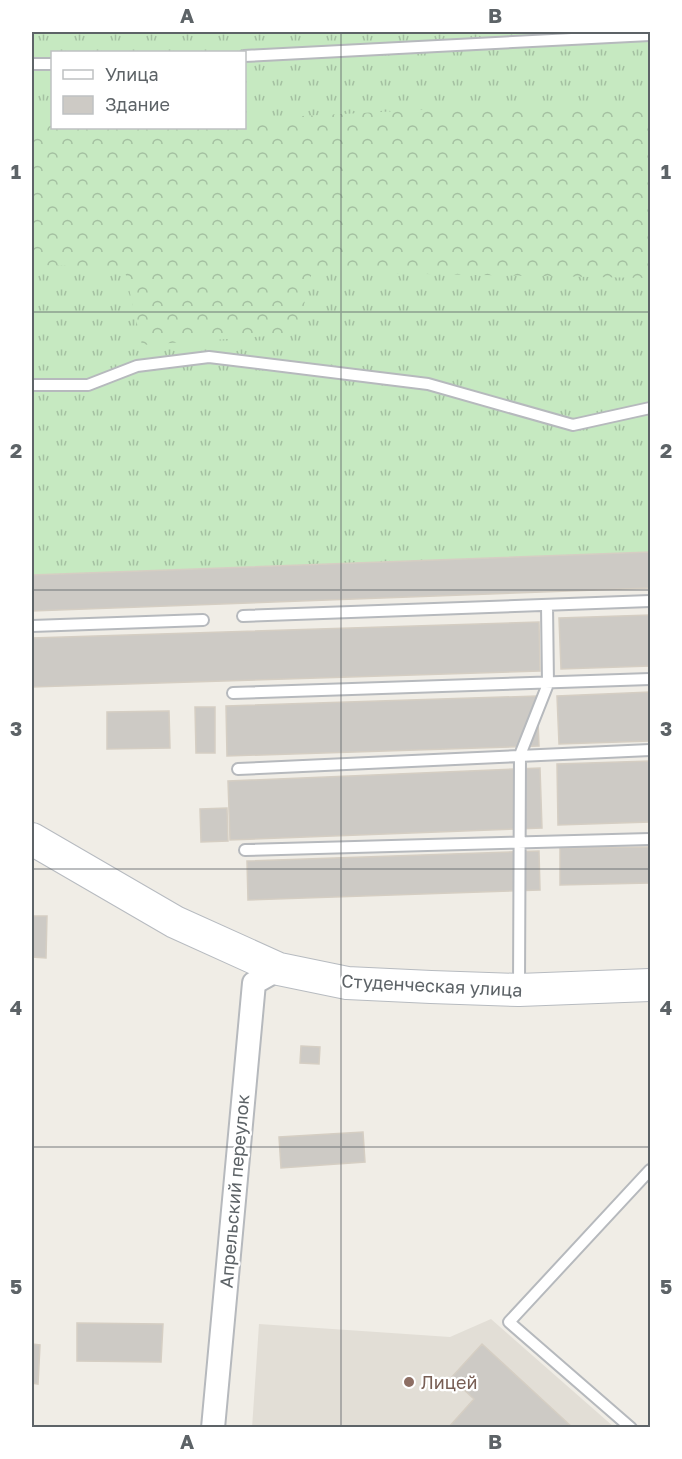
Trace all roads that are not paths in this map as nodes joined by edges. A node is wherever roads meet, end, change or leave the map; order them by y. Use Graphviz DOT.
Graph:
graph roads {
  1 [pos="651,34"];
  2 [pos="246,56"];
  3 [pos="32,64"];
  4 [pos="51,64"];
  5 [pos="32,385"];
  6 [pos="651,408"];
  7 [pos="651,601"];
  8 [pos="547,605"];
  9 [pos="243,616"];
  10 [pos="203,620"];
  11 [pos="32,626"];
  12 [pos="651,680"];
  13 [pos="548,684"];
  14 [pos="234,693"];
  15 [pos="651,750"];
  16 [pos="520,755"];
  17 [pos="238,769"];
  18 [pos="32,839"];
  19 [pos="651,839"];
  20 [pos="518,843"];
  21 [pos="245,850"];
  22 [pos="279,969"];
  23 [pos="651,985"];
  24 [pos="519,990"];
  25 [pos="651,1170"];
  26 [pos="213,1428"];
  27 [pos="631,1428"];
  1 -- 2 [label="lane"];
  3 -- 4 [label="lane"];
  5 -- 6 [label="lane"];
  7 -- 8 [label="lane"];
  8 -- 9 [label="lane"];
  8 -- 13 [label="lane"];
  10 -- 11 [label="lane"];
  12 -- 13 [label="lane"];
  13 -- 14 [label="lane"];
  13 -- 16 [label="lane"];
  15 -- 16 [label="lane"];
  16 -- 17 [label="lane"];
  16 -- 20 [label="lane"];
  18 -- 22 [label="main road, Студенческая улица"];
  19 -- 20 [label="lane"];
  20 -- 21 [label="lane"];
  20 -- 24 [label="lane"];
  22 -- 24 [label="main road, Студенческая улица"];
  22 -- 26 [label="street, Апрельский переулок"];
  23 -- 24 [label="main road, Студенческая улица"];
  25 -- 27 [label="lane"];
}
